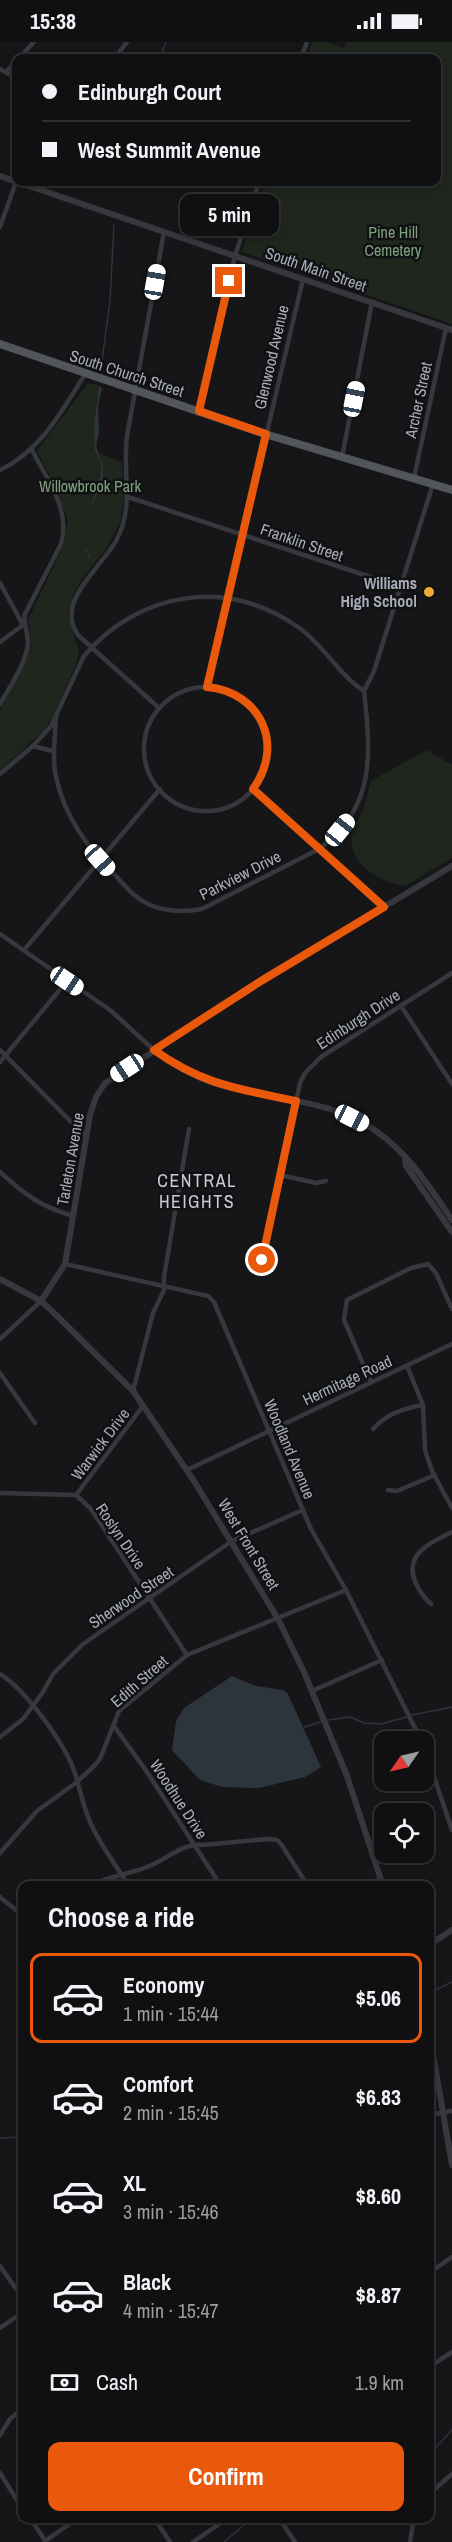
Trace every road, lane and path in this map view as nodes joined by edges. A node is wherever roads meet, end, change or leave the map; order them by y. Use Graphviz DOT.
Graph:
graph roads {
  1 [pos="34,42"];
  2 [pos="23,54"];
  3 [pos="12,66"];
  4 [pos="0,69"];
  5 [pos="6,72"];
  6 [pos="12,76"];
  7 [pos="15,186"];
  8 [pos="35,186"];
  9 [pos="258,186"];
  10 [pos="0,227"];
  11 [pos="164,232"];
  12 [pos="235,256"];
  13 [pos="303,279"];
  14 [pos="372,302"];
  15 [pos="449,329"];
  16 [pos="0,344"];
  17 [pos="86,373"];
  18 [pos="136,390"];
  19 [pos="199,411"];
  20 [pos="266,434"];
  21 [pos="32,450"];
  22 [pos="342,457"];
  23 [pos="0,470"];
  24 [pos="414,478"];
  25 [pos="433,484"];
  26 [pos="452,490"];
  27 [pos="128,497"];
  28 [pos="242,534"];
  29 [pos="0,583"];
  30 [pos="401,587"];
  31 [pos="228,598"];
  32 [pos="23,625"];
  33 [pos="0,642"];
  34 [pos="92,647"];
  35 [pos="207,687"];
  36 [pos="364,691"];
  37 [pos="0,704"];
  38 [pos="159,708"];
  39 [pos="57,717"];
  40 [pos="33,746"];
  41 [pos="53,751"];
  42 [pos="0,774"];
  43 [pos="160,789"];
  44 [pos="253,789"];
  45 [pos="319,849"];
  46 [pos="100,860"];
  47 [pos="452,866"];
  48 [pos="384,907"];
  49 [pos="0,934"];
  50 [pos="24,950"];
  51 [pos="452,973"];
  52 [pos="67,981"];
  53 [pos="401,1006"];
  54 [pos="0,1050"];
  55 [pos="154,1050"];
  56 [pos="5,1055"];
  57 [pos="0,1062"];
  58 [pos="450,1076"];
  59 [pos="452,1084"];
  60 [pos="296,1101"];
  61 [pos="189,1129"];
  62 [pos="87,1138"];
  63 [pos="405,1157"];
  64 [pos="0,1172"];
  65 [pos="280,1175"];
  66 [pos="326,1180"];
  67 [pos="74,1216"];
  68 [pos="452,1220"];
  69 [pos="452,1233"];
  70 [pos="262,1260"];
  71 [pos="65,1264"];
  72 [pos="0,1279"];
  73 [pos="164,1285"];
  74 [pos="41,1301"];
  75 [pos="452,1309"];
  76 [pos="0,1339"];
  77 [pos="452,1344"];
  78 [pos="407,1366"];
  79 [pos="0,1373"];
  80 [pos="371,1382"];
  81 [pos="134,1391"];
  82 [pos="423,1405"];
  83 [pos="143,1406"];
  84 [pos="35,1423"];
  85 [pos="373,1429"];
  86 [pos="269,1430"];
  87 [pos="187,1470"];
  88 [pos="435,1475"];
  89 [pos="388,1490"];
  90 [pos="0,1493"];
  91 [pos="76,1495"];
  92 [pos="452,1508"];
  93 [pos="303,1510"];
  94 [pos="452,1532"];
  95 [pos="232,1541"];
  96 [pos="346,1590"];
  97 [pos="149,1599"];
  98 [pos="431,1604"];
  99 [pos="278,1619"];
  100 [pos="187,1655"];
  101 [pos="382,1660"];
  102 [pos="0,1674"];
  103 [pos="312,1691"];
  104 [pos="34,1706"];
  105 [pos="114,1726"];
  106 [pos="416,1731"];
  107 [pos="0,1737"];
  108 [pos="434,1771"];
  109 [pos="77,1782"];
  110 [pos="452,1830"];
  111 [pos="194,1844"];
  112 [pos="0,1853"];
  113 [pos="122,1875"];
  114 [pos="99,1881"];
  115 [pos="126,1881"];
  116 [pos="218,1881"];
  117 [pos="305,1881"];
  118 [pos="382,1881"];
  119 [pos="0,1897"];
  120 [pos="18,1913"];
  121 [pos="452,1930"];
  122 [pos="434,1942"];
  123 [pos="434,2058"];
  124 [pos="452,2111"];
  125 [pos="444,2113"];
  126 [pos="434,2114"];
  127 [pos="452,2165"];
  128 [pos="452,2257"];
  129 [pos="0,2266"];
  130 [pos="434,2270"];
  131 [pos="18,2291"];
  132 [pos="18,2316"];
  133 [pos="0,2328"];
  134 [pos="452,2352"];
  135 [pos="434,2364"];
  136 [pos="18,2412"];
  137 [pos="0,2435"];
  138 [pos="0,2473"];
  139 [pos="452,2474"];
  140 [pos="434,2490"];
  141 [pos="18,2502"];
  142 [pos="33,2523"];
  143 [pos="71,2523"];
  144 [pos="157,2523"];
  145 [pos="221,2523"];
  146 [pos="282,2523"];
  147 [pos="413,2523"];
  148 [pos="45,2541"];
  149 [pos="170,2542"];
  150 [pos="193,2542"];
  151 [pos="295,2542"];
  152 [pos="410,2542"];
  1 -- 2 [label="street"];
  3 -- 5 [label="street"];
  4 -- 5 [label="street"];
  5 -- 6 [label="street"];
  7 -- 10 [label="street"];
  8 -- 11 [label="street, South Main Street"];
  9 -- 12 [label="street"];
  11 -- 12 [label="street, South Main Street"];
  11 -- 18 [label="street"];
  12 -- 13 [label="street, South Main Street"];
  12 -- 19 [label="street"];
  13 -- 14 [label="street, South Main Street"];
  13 -- 20 [label="street, Glenwood Avenue"];
  14 -- 15 [label="street, South Main Street"];
  14 -- 22 [label="street"];
  15 -- 24 [label="street, Archer Street"];
  16 -- 17 [label="main road, South Church Street"];
  17 -- 18 [label="main road, South Church Street"];
  17 -- 21 [label="street"];
  18 -- 19 [label="main road, South Church Street"];
  18 -- 27 [label="street"];
  19 -- 20 [label="main road, South Church Street"];
  20 -- 22 [label="main road, South Church Street"];
  20 -- 28 [label="street, Glenwood Avenue"];
  21 -- 23 [label="street"];
  21 -- 32 [label="street"];
  22 -- 24 [label="main road, South Church Street"];
  24 -- 25 [label="main road, South Church Street"];
  25 -- 26 [label="main road, South Church Street"];
  25 -- 30 [label="street"];
  27 -- 28 [label="street, Franklin Street"];
  27 -- 34 [label="street"];
  28 -- 30 [label="street, Franklin Street"];
  28 -- 31 [label="street, Glenwood Avenue"];
  29 -- 32 [label="street"];
  30 -- 36 [label="street"];
  31 -- 34 [label="street"];
  31 -- 35 [label="street, Glenwood Avenue"];
  31 -- 36 [label="street"];
  32 -- 33 [label="street"];
  32 -- 37 [label="street"];
  34 -- 38 [label="street"];
  34 -- 39 [label="street"];
  35 -- 38 [label="street"];
  35 -- 44 [label="street"];
  36 -- 45 [label="street, Parkview Drive"];
  38 -- 43 [label="street"];
  39 -- 40 [label="street"];
  39 -- 41 [label="street, Parkview Drive"];
  40 -- 41 [label="street"];
  40 -- 42 [label="street"];
  41 -- 46 [label="street, Parkview Drive"];
  43 -- 44 [label="street"];
  43 -- 46 [label="street"];
  44 -- 45 [label="street"];
  45 -- 46 [label="street, Parkview Drive"];
  45 -- 48 [label="street"];
  46 -- 50 [label="street"];
  47 -- 48 [label="street, Tarleton Avenue"];
  48 -- 55 [label="street, Tarleton Avenue"];
  49 -- 50 [label="street"];
  50 -- 52 [label="street"];
  51 -- 53 [label="street, Edinburgh Drive"];
  52 -- 55 [label="street"];
  52 -- 56 [label="street"];
  53 -- 58 [label="street"];
  53 -- 60 [label="street, Edinburgh Drive"];
  54 -- 56 [label="street"];
  55 -- 60 [label="street"];
  55 -- 62 [label="street, Tarleton Avenue"];
  56 -- 57 [label="street"];
  56 -- 62 [label="street"];
  58 -- 59 [label="street"];
  60 -- 63 [label="street"];
  60 -- 65 [label="street, Edinburgh Drive"];
  61 -- 73 [label="street, Warwick Drive"];
  62 -- 67 [label="street, Tarleton Avenue"];
  63 -- 68 [label="street"];
  63 -- 69 [label="street"];
  64 -- 67 [label="street"];
  65 -- 66 [label="street"];
  65 -- 70 [label="street, Edinburgh Drive"];
  67 -- 71 [label="street, Tarleton Avenue"];
  71 -- 73 [label="street, Woodland Avenue"];
  71 -- 74 [label="street, Tarleton Avenue"];
  72 -- 74 [label="street, West Front Street"];
  73 -- 81 [label="street, Warwick Drive"];
  73 -- 86 [label="street, Woodland Avenue"];
  74 -- 76 [label="street, Tarleton Avenue"];
  74 -- 81 [label="street, West Front Street"];
  75 -- 80 [label="street"];
  77 -- 78 [label="street, Hermitage Road"];
  78 -- 80 [label="street, Hermitage Road"];
  78 -- 82 [label="street"];
  79 -- 84 [label="street"];
  80 -- 86 [label="street, Hermitage Road"];
  81 -- 83 [label="street, West Front Street"];
  82 -- 85 [label="street"];
  82 -- 88 [label="street"];
  83 -- 87 [label="street, West Front Street"];
  83 -- 91 [label="street, Warwick Drive"];
  86 -- 87 [label="street, Hermitage Road"];
  86 -- 93 [label="street, Woodland Avenue"];
  87 -- 95 [label="street, West Front Street"];
  88 -- 89 [label="street"];
  88 -- 92 [label="street"];
  90 -- 91 [label="street, Roslyn Drive"];
  91 -- 97 [label="street, Roslyn Drive"];
  93 -- 95 [label="street, Sherwood Street"];
  93 -- 96 [label="street, Woodland Avenue"];
  94 -- 98 [label="street"];
  95 -- 97 [label="street, Sherwood Street"];
  95 -- 99 [label="street, West Front Street"];
  96 -- 99 [label="street, Edith Street"];
  96 -- 101 [label="street, Woodland Avenue"];
  97 -- 100 [label="street, Roslyn Drive"];
  97 -- 104 [label="street, Sherwood Street"];
  99 -- 100 [label="street, Edith Street"];
  99 -- 103 [label="street, West Front Street"];
  100 -- 105 [label="street, Edith Street"];
  101 -- 103 [label="street"];
  101 -- 106 [label="street, Woodland Avenue"];
  102 -- 104 [label="street"];
  103 -- 118 [label="street, West Front Street"];
  104 -- 107 [label="street, Sherwood Street"];
  104 -- 109 [label="street"];
  105 -- 109 [label="street, Edith Street"];
  105 -- 111 [label="street, Woodhue Drive"];
  108 -- 110 [label="street, Woodland Avenue"];
  109 -- 112 [label="street, Edith Street"];
  109 -- 113 [label="street"];
  111 -- 113 [label="street"];
  111 -- 116 [label="street, Woodhue Drive"];
  111 -- 117 [label="street"];
  113 -- 114 [label="street"];
  113 -- 115 [label="street"];
  119 -- 120 [label="street"];
  121 -- 122 [label="street"];
  123 -- 125 [label="street"];
  124 -- 125 [label="street"];
  125 -- 126 [label="street"];
  125 -- 127 [label="street"];
  128 -- 130 [label="street"];
  129 -- 131 [label="street"];
  132 -- 133 [label="street"];
  134 -- 135 [label="street"];
  136 -- 137 [label="street"];
  138 -- 141 [label="street"];
  139 -- 140 [label="street"];
  142 -- 148 [label="street"];
  143 -- 148 [label="street"];
  144 -- 149 [label="street"];
  145 -- 150 [label="street"];
  146 -- 151 [label="street"];
  147 -- 152 [label="street"];
}
